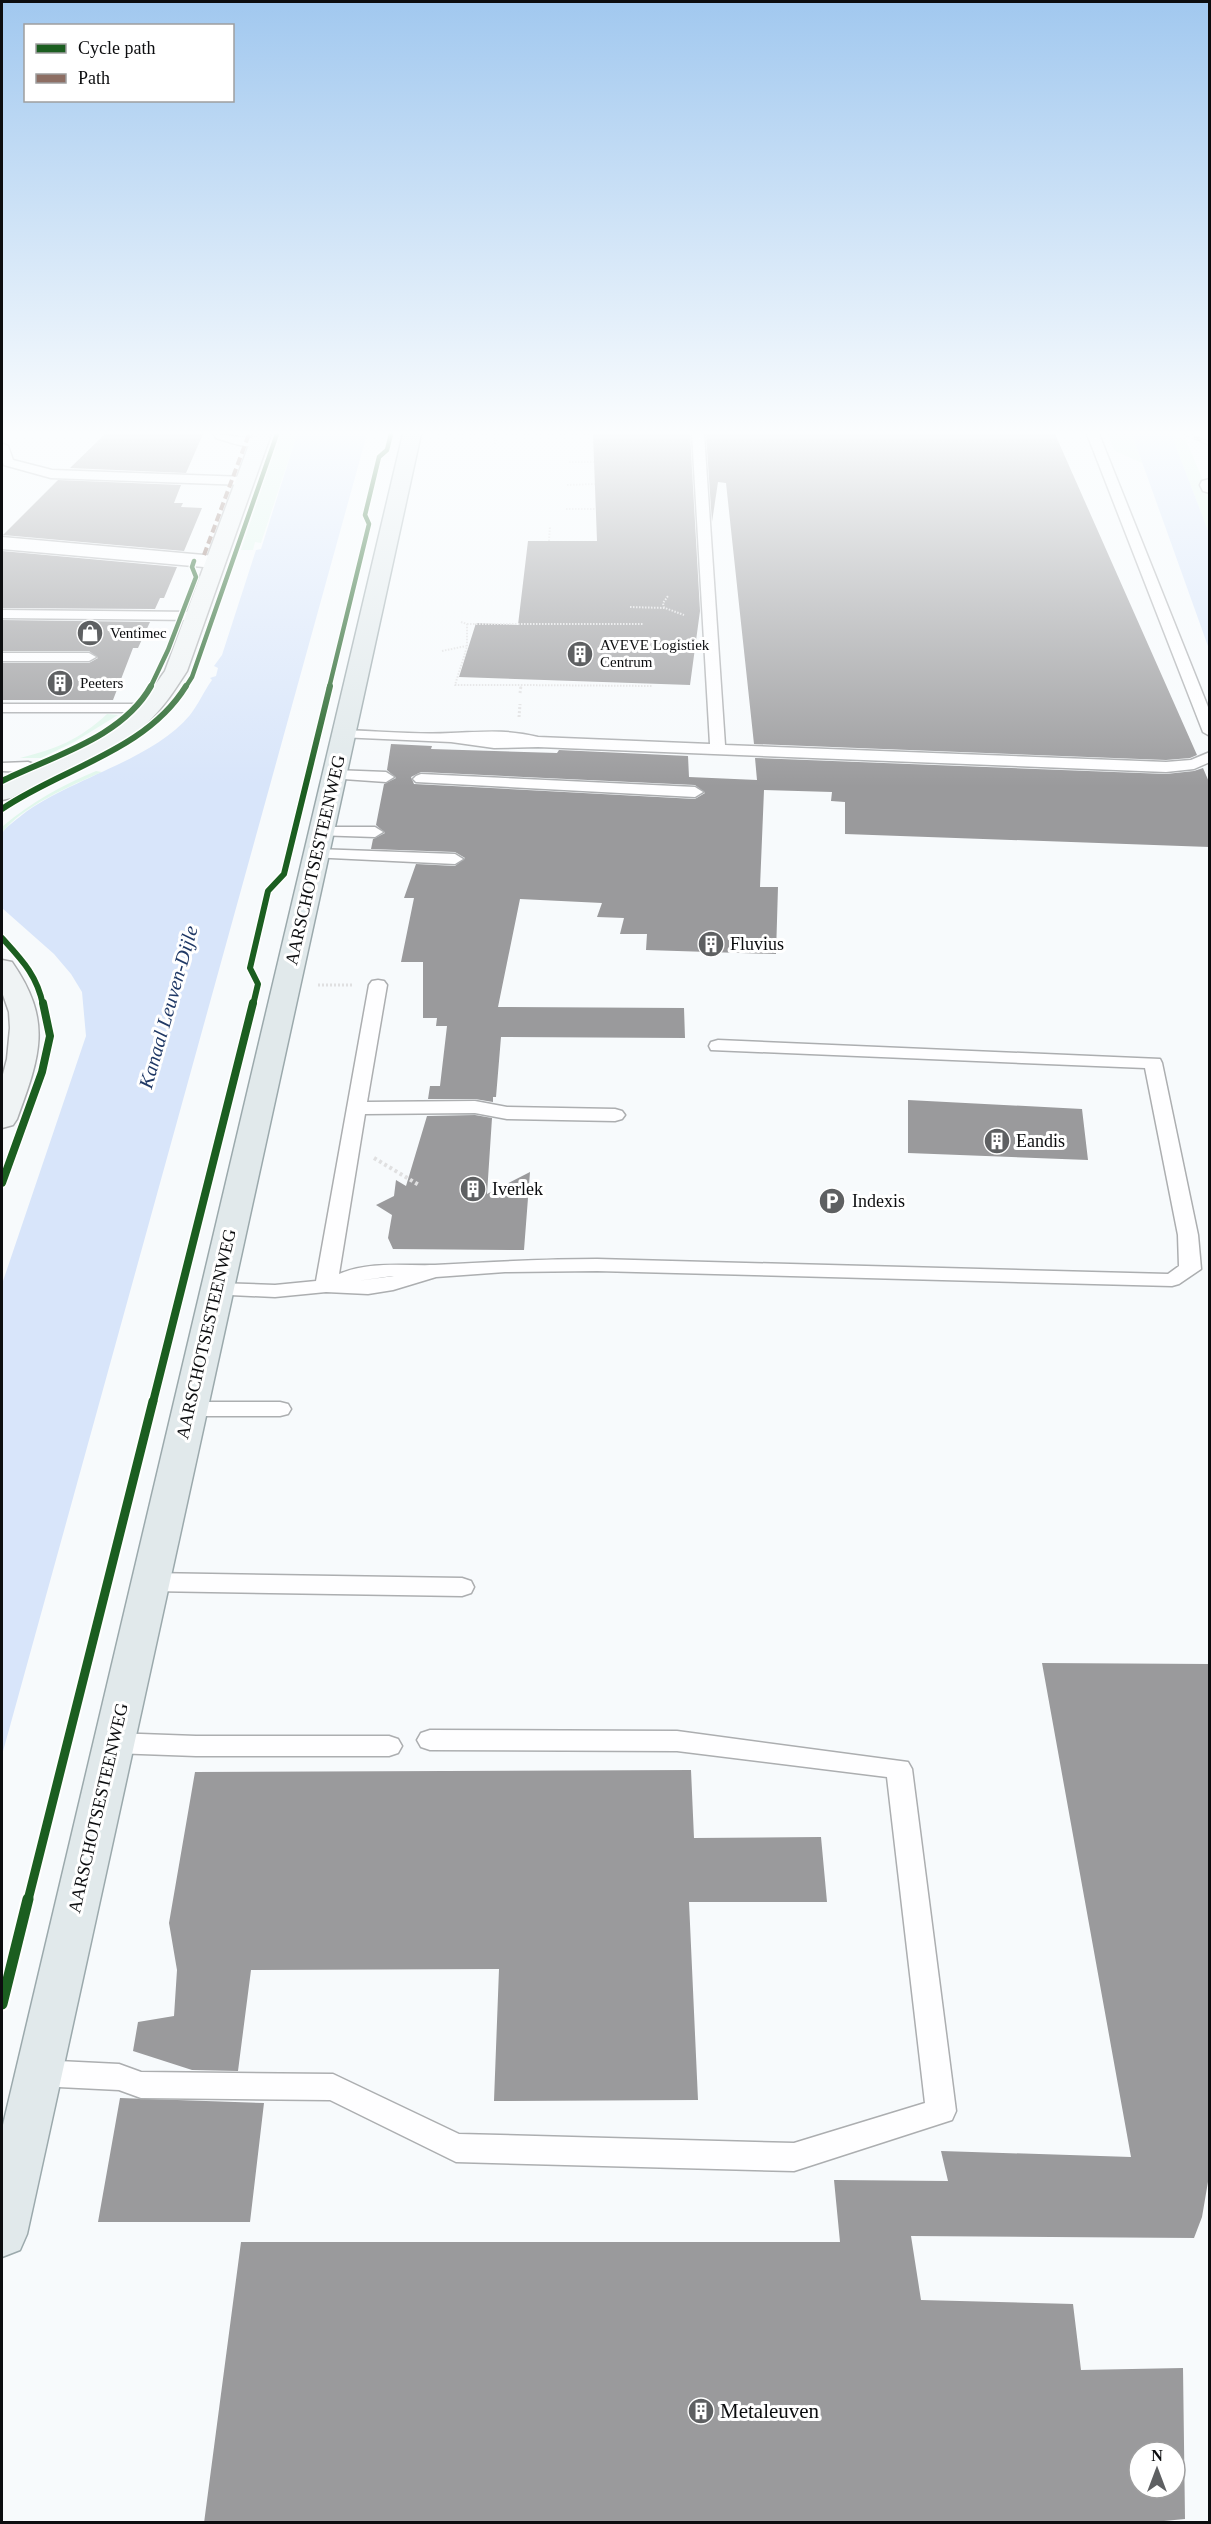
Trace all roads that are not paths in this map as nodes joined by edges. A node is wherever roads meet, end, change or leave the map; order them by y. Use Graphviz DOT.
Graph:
graph roads {
  1 [pos="91,552"];
  2 [pos="220,552"];
  3 [pos="385,552"];
  4 [pos="705,552"];
  5 [pos="1139,552"];
  6 [pos="216,562"];
  7 [pos="2,614"];
  8 [pos="195,619"];
  9 [pos="2,621"];
  10 [pos="2,657"];
  11 [pos="89,657"];
  12 [pos="2,708"];
  13 [pos="149,708"];
  14 [pos="1209,732"];
  15 [pos="344,734"];
  16 [pos="718,749"];
  17 [pos="1209,756"];
  18 [pos="2,767"];
  19 [pos="41,771"];
  20 [pos="334,775"];
  21 [pos="386,777"];
  22 [pos="421,779"];
  23 [pos="695,792"];
  24 [pos="2,793"];
  25 [pos="375,832"];
  26 [pos="319,843"];
  27 [pos="455,859"];
  28 [pos="3,973"];
  29 [pos="378,985"];
  30 [pos="718,1046"];
  31 [pos="357,1108"];
  32 [pos="615,1115"];
  33 [pos="2,1119"];
  34 [pos="326,1286"];
  35 [pos="217,1289"];
  36 [pos="189,1409"];
  37 [pos="280,1409"];
  38 [pos="150,1582"];
  39 [pos="462,1587"];
  40 [pos="430,1740"];
  41 [pos="113,1743"];
  42 [pos="389,1746"];
  43 [pos="38,2073"];
  44 [pos="2,2234"];
  1 -- 6 [label="street"];
  2 -- 6 [label="street"];
  3 -- 15 [label="main road, AARSCHOTSESTEENWEG"];
  4 -- 16 [label="lane"];
  5 -- 14 [label="lane"];
  6 -- 8 [label="street"];
  7 -- 8 [label="lane"];
  8 -- 9 [label="lane"];
  8 -- 13 [label="street"];
  10 -- 11 [label="lane"];
  12 -- 13 [label="lane"];
  13 -- 19 [label="street"];
  15 -- 16 [label="lane"];
  15 -- 20 [label="main road, AARSCHOTSESTEENWEG"];
  16 -- 17 [label="lane"];
  18 -- 19 [label="lane"];
  19 -- 24 [label="street"];
  20 -- 21 [label="lane"];
  20 -- 26 [label="main road, AARSCHOTSESTEENWEG"];
  22 -- 23 [label="lane"];
  25 -- 26 [label="lane"];
  26 -- 27 [label="lane"];
  26 -- 35 [label="main road, AARSCHOTSESTEENWEG"];
  28 -- 33 [label="street"];
  29 -- 31 [label="lane"];
  30 -- 34 [label="lane"];
  31 -- 32 [label="lane"];
  31 -- 34 [label="lane"];
  34 -- 35 [label="lane"];
  35 -- 36 [label="main road, AARSCHOTSESTEENWEG"];
  36 -- 37 [label="lane"];
  36 -- 38 [label="main road, AARSCHOTSESTEENWEG"];
  38 -- 39 [label="lane"];
  38 -- 41 [label="main road, AARSCHOTSESTEENWEG"];
  40 -- 43 [label="lane"];
  41 -- 42 [label="lane"];
  41 -- 43 [label="main road, AARSCHOTSESTEENWEG"];
  43 -- 44 [label="main road, AARSCHOTSESTEENWEG"];
}
